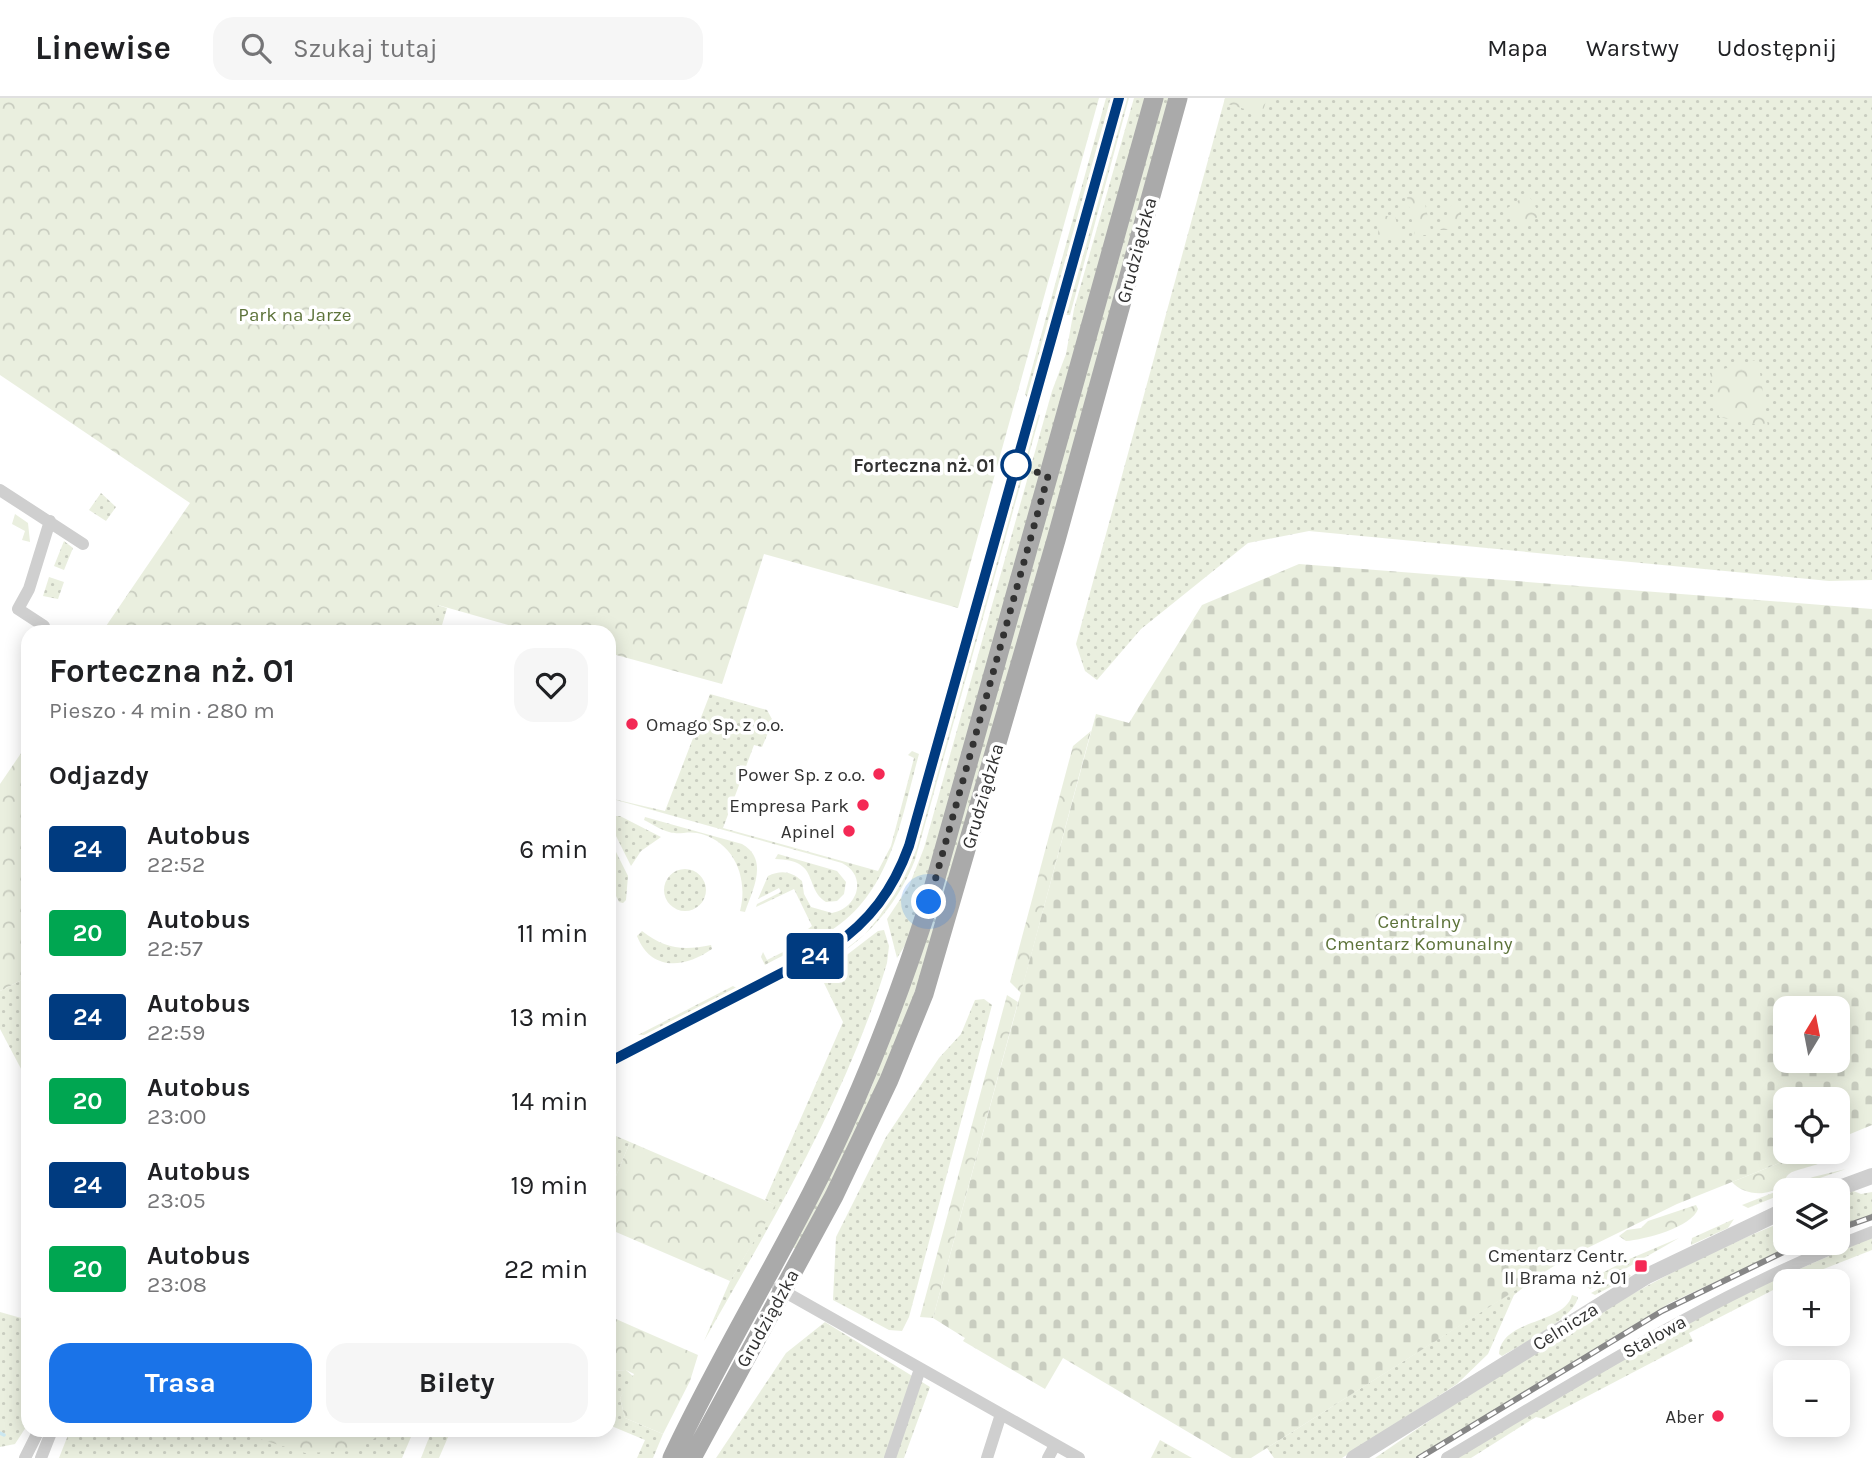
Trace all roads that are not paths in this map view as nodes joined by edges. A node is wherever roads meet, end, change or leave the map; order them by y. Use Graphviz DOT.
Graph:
graph roads {
  1 [pos="1119,98"];
  2 [pos="1154,98"];
  3 [pos="1178,98"];
  4 [pos="0,489"];
  5 [pos="50,521"];
  6 [pos="83,544"];
  7 [pos="42,625"];
  8 [pos="616,1058"];
  9 [pos="1872,1177"];
  10 [pos="1850,1184"];
  11 [pos="1773,1216"];
  12 [pos="1872,1233"];
  13 [pos="774,1285"];
  14 [pos="920,1369"];
  15 [pos="1001,1414"];
  16 [pos="36,1437"];
  17 [pos="49,1437"];
  18 [pos="1055,1445"];
  19 [pos="25,1458"];
  20 [pos="41,1458"];
  21 [pos="672,1458"];
  22 [pos="692,1458"];
  23 [pos="890,1458"];
  24 [pos="987,1458"];
  25 [pos="1048,1458"];
  26 [pos="1079,1458"];
  27 [pos="1354,1458"];
  28 [pos="1447,1458"];
  1 -- 8 [label="street"];
  2 -- 13 [label="main road, Grudziądzka"];
  3 -- 13 [label="main road, Grudziądzka"];
  4 -- 5 [label="street"];
  5 -- 6 [label="street"];
  5 -- 7 [label="street"];
  9 -- 10 [label="street"];
  11 -- 27 [label="street, Celnicza"];
  12 -- 28 [label="street, Stalowa"];
  13 -- 14 [label="street"];
  13 -- 21 [label="main road, Grudziądzka"];
  13 -- 22 [label="main road, Grudziądzka"];
  14 -- 15 [label="street"];
  14 -- 23 [label="street"];
  15 -- 18 [label="street"];
  15 -- 24 [label="street"];
  16 -- 19 [label="street"];
  17 -- 20 [label="street"];
  18 -- 25 [label="street"];
  18 -- 26 [label="street"];
}
